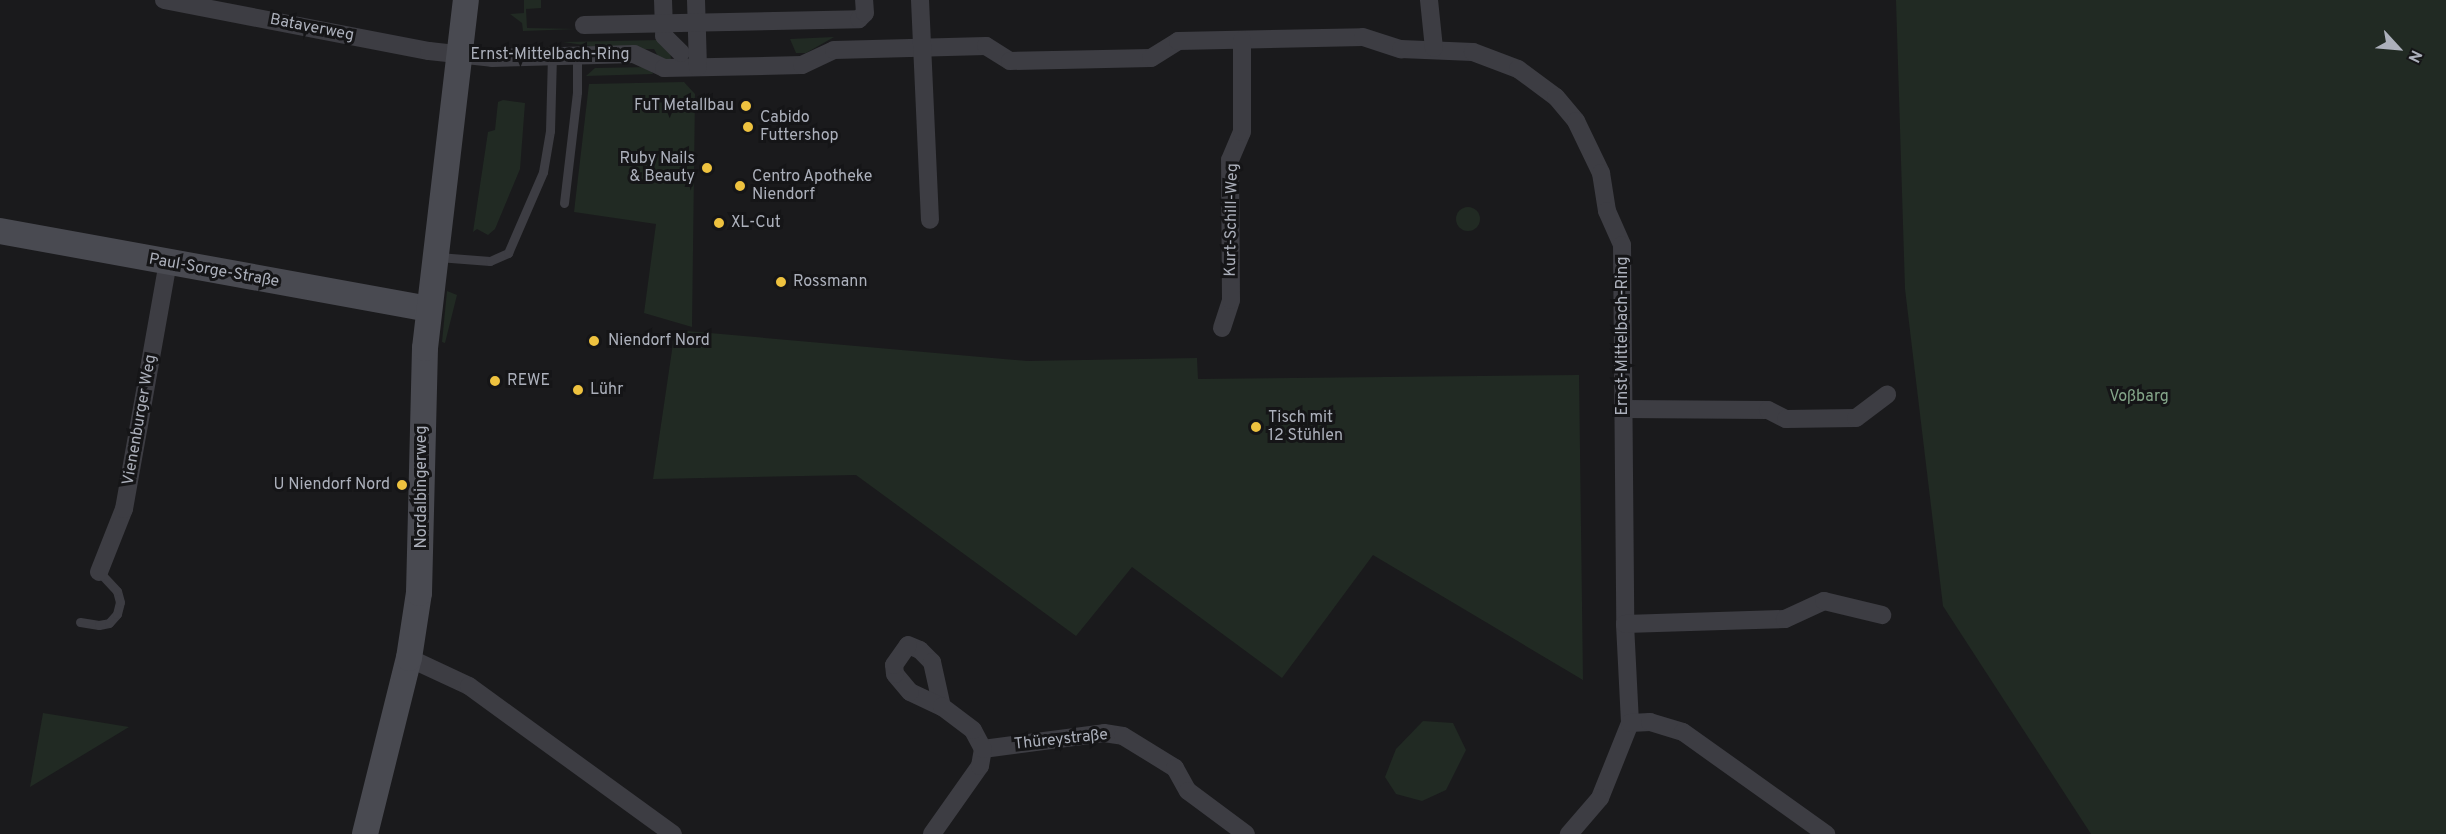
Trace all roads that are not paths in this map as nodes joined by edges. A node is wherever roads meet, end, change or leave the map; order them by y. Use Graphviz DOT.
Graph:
graph roads {
  1 [pos="164,0"];
  2 [pos="466,0"];
  3 [pos="663,0"];
  4 [pos="696,0"];
  5 [pos="864,0"];
  6 [pos="920,0"];
  7 [pos="1429,0"];
  8 [pos="697,22"];
  9 [pos="664,23"];
  10 [pos="584,25"];
  11 [pos="1242,40"];
  12 [pos="923,48"];
  13 [pos="1434,48"];
  14 [pos="460,54"];
  15 [pos="577,56"];
  16 [pos="685,56"];
  17 [pos="552,57"];
  18 [pos="564,203"];
  19 [pos="930,220"];
  20 [pos="0,231"];
  21 [pos="435,256"];
  22 [pos="168,263"];
  23 [pos="429,309"];
  24 [pos="1222,328"];
  25 [pos="1887,395"];
  26 [pos="1624,410"];
  27 [pos="99,573"];
  28 [pos="1882,615"];
  29 [pos="80,622"];
  30 [pos="1625,624"];
  31 [pos="409,658"];
  32 [pos="942,707"];
  33 [pos="1630,723"];
  34 [pos="983,749"];
  35 [pos="364,834"];
  36 [pos="673,834"];
  37 [pos="932,834"];
  38 [pos="1246,834"];
  39 [pos="1569,834"];
  40 [pos="1826,834"];
  1 -- 14 [label="street, Bataverweg"];
  2 -- 14 [label="street, Nordalbingerweg"];
  3 -- 9 [label="street"];
  4 -- 8 [label="street"];
  5 -- 8 [label="street"];
  6 -- 12 [label="street"];
  7 -- 13 [label="street"];
  8 -- 9 [label="street"];
  8 -- 16 [label="street"];
  9 -- 10 [label="street"];
  9 -- 16 [label="street"];
  11 -- 12 [label="street, Ernst-Mittelbach-Ring"];
  11 -- 13 [label="street, Ernst-Mittelbach-Ring"];
  11 -- 24 [label="street, Kurt-Schill-Weg"];
  12 -- 16 [label="street, Ernst-Mittelbach-Ring"];
  12 -- 19 [label="street"];
  13 -- 26 [label="street, Ernst-Mittelbach-Ring"];
  14 -- 17 [label="street, Ernst-Mittelbach-Ring"];
  14 -- 21 [label="street, Nordalbingerweg"];
  15 -- 16 [label="street, Ernst-Mittelbach-Ring"];
  15 -- 17 [label="street, Ernst-Mittelbach-Ring"];
  15 -- 18 [label="lane"];
  17 -- 21 [label="lane"];
  20 -- 22 [label="street, Paul-Sorge-Straße"];
  21 -- 23 [label="street, Nordalbingerweg"];
  22 -- 23 [label="street, Paul-Sorge-Straße"];
  22 -- 27 [label="street, Vienenburger Weg"];
  23 -- 31 [label="street, Nordalbingerweg"];
  25 -- 26 [label="street"];
  26 -- 30 [label="street, Ernst-Mittelbach-Ring"];
  27 -- 29 [label="lane"];
  28 -- 30 [label="street"];
  30 -- 33 [label="street, Ernst-Mittelbach-Ring"];
  31 -- 35 [label="street, Nordalbingerweg"];
  31 -- 36 [label="street"];
  32 -- 34 [label="street"];
  33 -- 39 [label="street, Ernst-Mittelbach-Ring"];
  33 -- 40 [label="street"];
  34 -- 37 [label="street"];
  34 -- 38 [label="street, Thüreystraße"];
}
